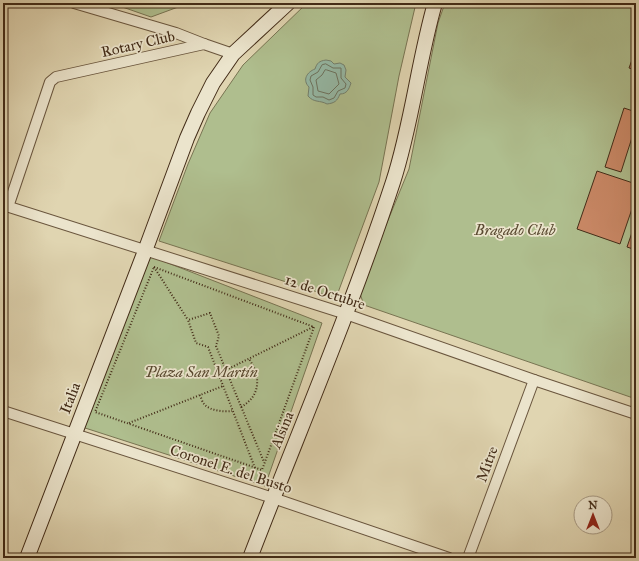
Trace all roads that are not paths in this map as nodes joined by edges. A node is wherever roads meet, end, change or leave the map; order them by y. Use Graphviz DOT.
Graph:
graph roads {
  1 [pos="74,3"];
  2 [pos="288,3"];
  3 [pos="434,3"];
  4 [pos="204,44"];
  5 [pos="233,54"];
  6 [pos="6,206"];
  7 [pos="146,251"];
  8 [pos="346,314"];
  9 [pos="534,380"];
  10 [pos="3,411"];
  11 [pos="636,414"];
  12 [pos="74,434"];
  13 [pos="273,498"];
  14 [pos="27,558"];
  15 [pos="250,558"];
  16 [pos="449,558"];
  17 [pos="468,558"];
  1 -- 4 [label="street"];
  2 -- 5 [label="main road, Italia"];
  3 -- 8 [label="main road, Alsina"];
  4 -- 5 [label="street"];
  4 -- 6 [label="street, Rotary Club"];
  5 -- 7 [label="main road, Italia"];
  6 -- 7 [label="street, 12 de Octubre"];
  7 -- 8 [label="street, 12 de Octubre"];
  7 -- 12 [label="main road, Italia"];
  8 -- 9 [label="street, 12 de Octubre"];
  8 -- 13 [label="main road, Alsina"];
  9 -- 11 [label="street, 12 de Octubre"];
  9 -- 17 [label="street, Mitre"];
  10 -- 12 [label="street, Coronel E. del Busto"];
  12 -- 13 [label="street, Coronel E. del Busto"];
  12 -- 14 [label="main road, Italia"];
  13 -- 15 [label="main road, Alsina"];
  13 -- 16 [label="street, Coronel E. del Busto"];
}
